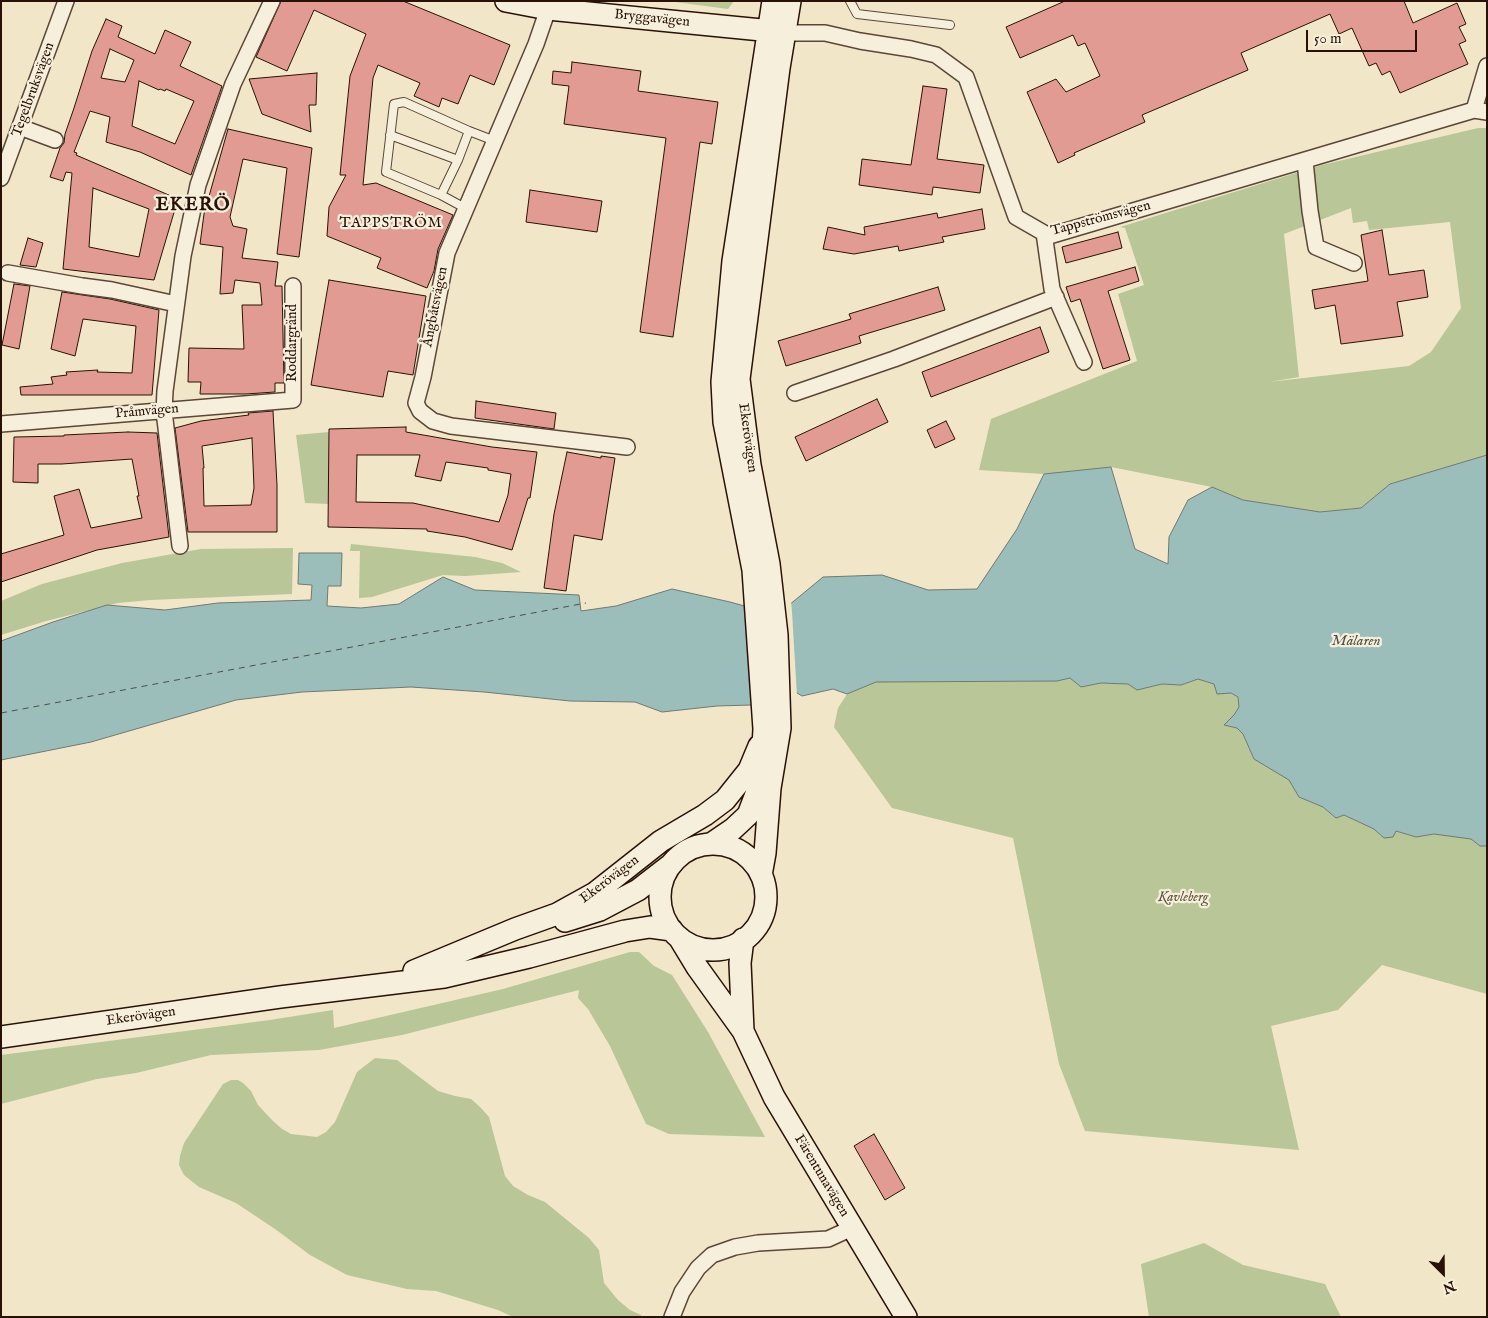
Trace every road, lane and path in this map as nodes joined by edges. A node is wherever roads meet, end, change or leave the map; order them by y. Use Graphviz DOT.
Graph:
graph roads {
  1 [pos="66,1"];
  2 [pos="272,1"];
  3 [pos="506,1"];
  4 [pos="773,1"];
  5 [pos="790,1"];
  6 [pos="850,1"];
  7 [pos="548,9"];
  8 [pos="950,26"];
  9 [pos="777,32"];
  10 [pos="1487,66"];
  11 [pos="1480,111"];
  12 [pos="20,127"];
  13 [pos="469,131"];
  14 [pos="390,135"];
  15 [pos="55,140"];
  16 [pos="495,141"];
  17 [pos="458,160"];
  18 [pos="1305,160"];
  19 [pos="1,178"];
  20 [pos="441,195"];
  21 [pos="465,208"];
  22 [pos="1044,233"];
  23 [pos="1354,263"];
  24 [pos="6,268"];
  25 [pos="293,286"];
  26 [pos="1056,296"];
  27 [pos="176,304"];
  28 [pos="1084,362"];
  29 [pos="795,393"];
  30 [pos="293,400"];
  31 [pos="164,411"];
  32 [pos="1,424"];
  33 [pos="627,447"];
  34 [pos="180,546"];
  35 [pos="769,730"];
  36 [pos="711,844"];
  37 [pos="669,866"];
  38 [pos="761,875"];
  39 [pos="676,934"];
  40 [pos="744,939"];
  41 [pos="414,971"];
  42 [pos="280,997"];
  43 [pos="743,1031"];
  44 [pos="1,1037"];
  45 [pos="852,1228"];
  46 [pos="672,1317"];
  47 [pos="906,1317"];
  1 -- 12 [label="street, Tegelbruksvägen"];
  2 -- 27 [label="street"];
  3 -- 7 [label="main road, Bryggavägen"];
  4 -- 9 [label="main road, Ekerövägen"];
  5 -- 9 [label="main road, Ekerövägen"];
  6 -- 8 [label="lane"];
  7 -- 9 [label="main road, Bryggavägen"];
  7 -- 16 [label="street, Ångbåtsvägen"];
  9 -- 22 [label="street, Tappströmsvägen"];
  9 -- 35 [label="main road, Ekerövägen"];
  10 -- 11 [label="street"];
  11 -- 18 [label="street, Tappströmsvägen"];
  12 -- 15 [label="street"];
  12 -- 19 [label="street, Tegelbruksvägen"];
  13 -- 14 [label="lane"];
  13 -- 16 [label="lane"];
  13 -- 17 [label="lane"];
  14 -- 17 [label="lane"];
  14 -- 20 [label="lane"];
  16 -- 21 [label="street, Ångbåtsvägen"];
  17 -- 20 [label="lane"];
  18 -- 22 [label="street, Tappströmsvägen"];
  18 -- 23 [label="street"];
  20 -- 21 [label="lane"];
  21 -- 33 [label="street, Ångbåtsvägen"];
  22 -- 26 [label="street"];
  24 -- 27 [label="street"];
  25 -- 30 [label="street, Roddargränd"];
  26 -- 28 [label="street"];
  26 -- 29 [label="street"];
  27 -- 31 [label="street"];
  30 -- 31 [label="street, Pråmvägen"];
  31 -- 32 [label="street, Pråmvägen"];
  31 -- 34 [label="street"];
  35 -- 36 [label="main road, Ekerövägen"];
  35 -- 38 [label="main road, Ekerövägen"];
  35 -- 41 [label="main road, Ekerövägen"];
  36 -- 37 [label="main road"];
  36 -- 38 [label="main road"];
  37 -- 39 [label="main road"];
  37 -- 41 [label="main road, Ekerövägen"];
  38 -- 40 [label="main road"];
  39 -- 40 [label="main road"];
  39 -- 42 [label="main road, Ekerövägen"];
  39 -- 43 [label="main road, Färentunavägen"];
  40 -- 43 [label="main road, Färentunavägen"];
  41 -- 42 [label="main road, Ekerövägen"];
  42 -- 44 [label="main road, Ekerövägen"];
  43 -- 45 [label="main road, Färentunavägen"];
  45 -- 46 [label="street"];
  45 -- 47 [label="main road, Färentunavägen"];
}
